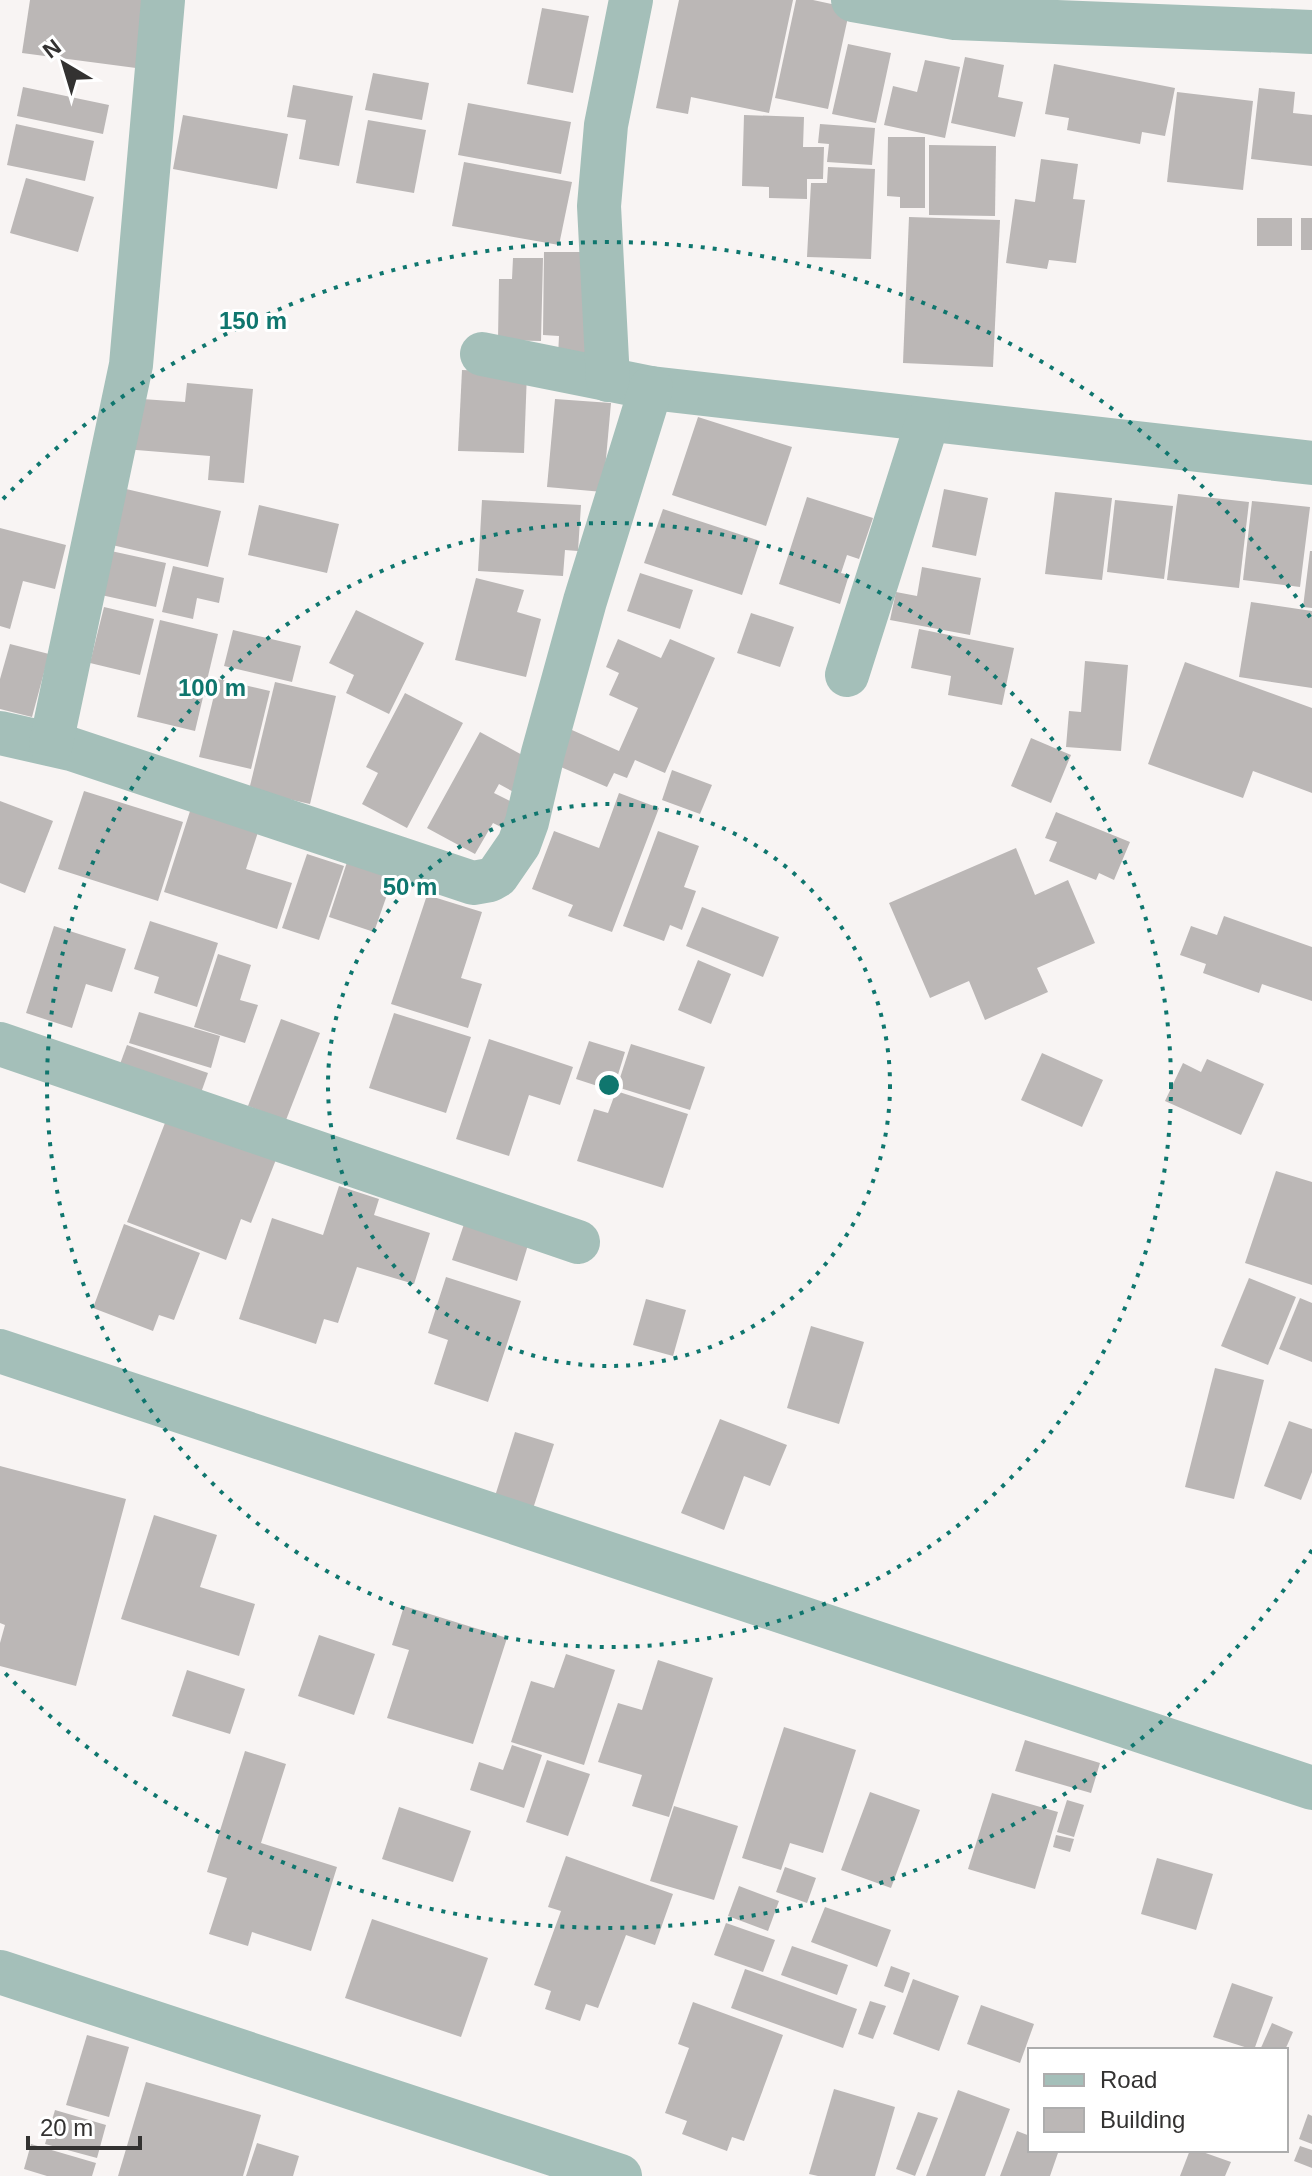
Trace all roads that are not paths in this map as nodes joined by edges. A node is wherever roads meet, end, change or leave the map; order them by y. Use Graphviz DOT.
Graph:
graph roads {
  1 [pos="163,0"];
  2 [pos="631,0"];
  3 [pos="857,1"];
  4 [pos="1312,32"];
  5 [pos="482,354"];
  6 [pos="608,380"];
  7 [pos="651,388"];
  8 [pos="928,420"];
  9 [pos="1312,463"];
  10 [pos="847,675"];
  11 [pos="0,733"];
  12 [pos="51,744"];
  13 [pos="0,1044"];
  14 [pos="578,1242"];
  15 [pos="0,1351"];
  16 [pos="1312,1788"];
  17 [pos="0,1972"];
  18 [pos="620,2176"];
  1 -- 12 [label="street"];
  2 -- 6 [label="street"];
  3 -- 4 [label="street"];
  5 -- 6 [label="street"];
  6 -- 7 [label="street"];
  7 -- 8 [label="street"];
  7 -- 12 [label="street"];
  8 -- 9 [label="street"];
  8 -- 10 [label="street"];
  11 -- 12 [label="street"];
  13 -- 14 [label="street"];
  15 -- 16 [label="street"];
  17 -- 18 [label="street"];
}
